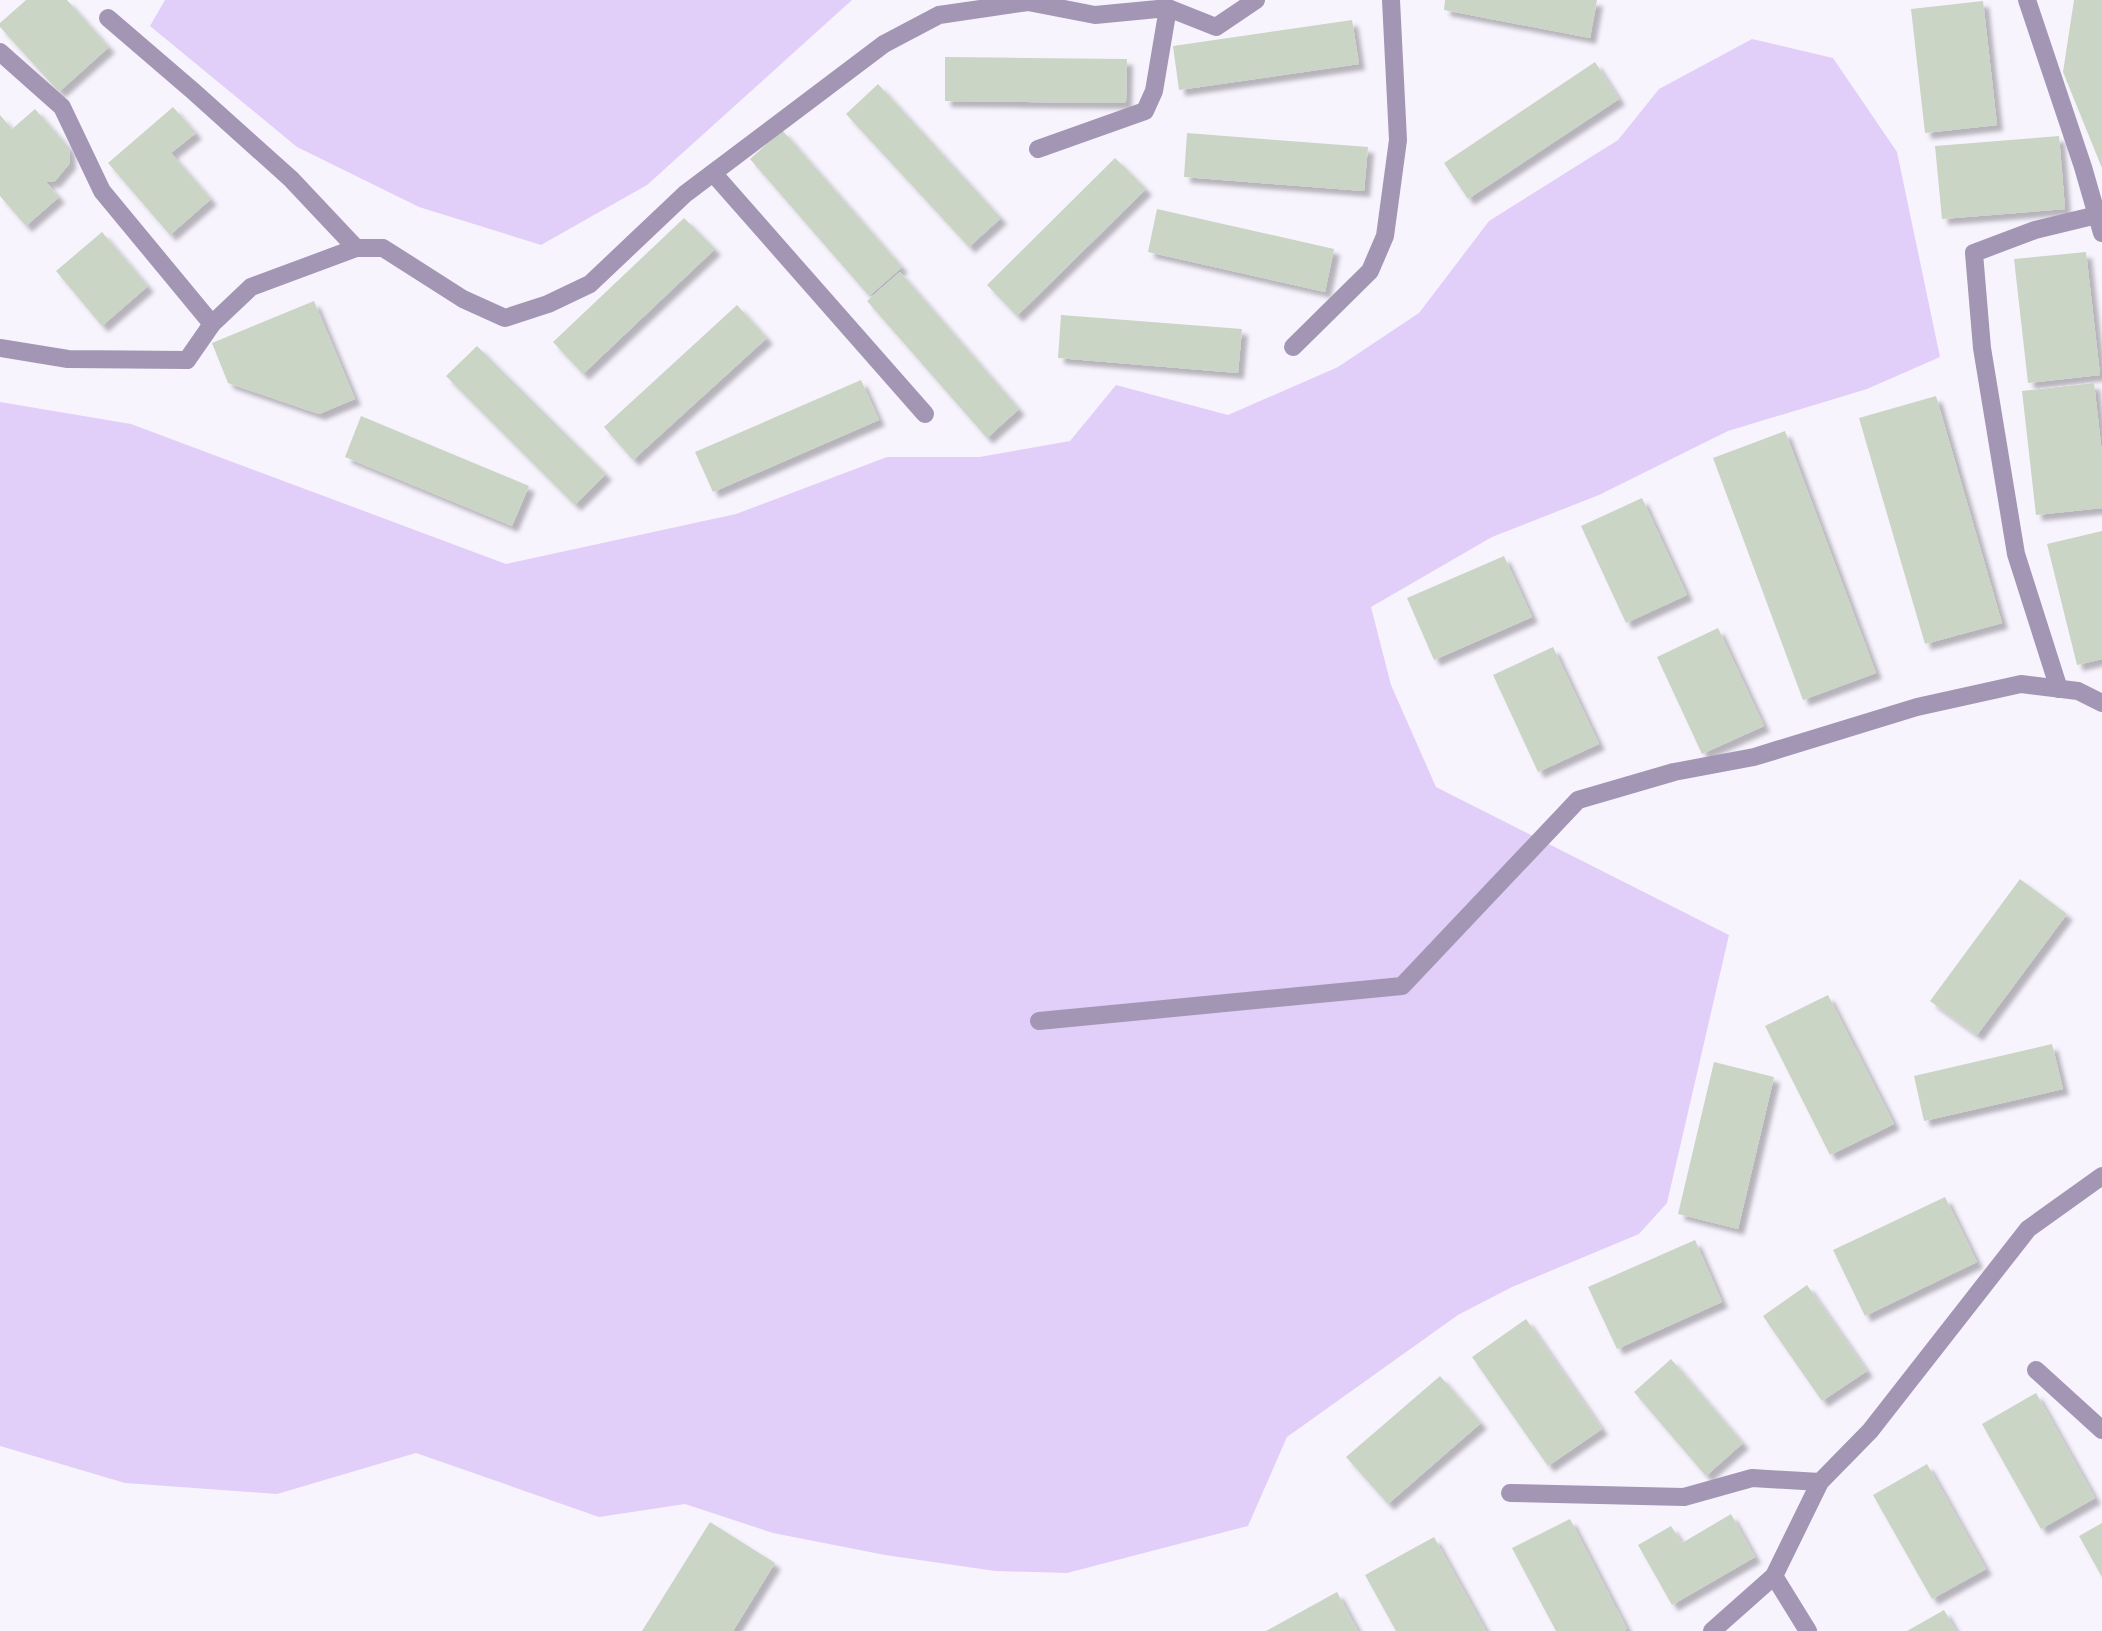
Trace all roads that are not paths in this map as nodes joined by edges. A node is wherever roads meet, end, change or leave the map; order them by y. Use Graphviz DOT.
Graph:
graph roads {
  1 [pos="1256,0"];
  2 [pos="1391,0"];
  3 [pos="2027,0"];
  4 [pos="1168,8"];
  5 [pos="108,18"];
  6 [pos="0,52"];
  7 [pos="1038,149"];
  8 [pos="713,173"];
  9 [pos="2097,215"];
  10 [pos="2102,233"];
  11 [pos="356,248"];
  12 [pos="212,324"];
  13 [pos="1293,347"];
  14 [pos="0,348"];
  15 [pos="925,414"];
  16 [pos="2059,689"];
  17 [pos="2102,703"];
  18 [pos="1039,1021"];
  19 [pos="2102,1176"];
  20 [pos="2036,1370"];
  21 [pos="2102,1430"];
  22 [pos="1820,1482"];
  23 [pos="1510,1493"];
  24 [pos="1774,1576"];
  25 [pos="1712,1631"];
  26 [pos="1808,1631"];
  1 -- 4 [label="street"];
  2 -- 13 [label="street"];
  3 -- 9 [label="street"];
  4 -- 7 [label="street"];
  4 -- 8 [label="street"];
  5 -- 11 [label="street"];
  6 -- 12 [label="street"];
  8 -- 11 [label="street"];
  8 -- 15 [label="street"];
  9 -- 10 [label="street"];
  9 -- 16 [label="street"];
  11 -- 12 [label="street"];
  12 -- 14 [label="street"];
  16 -- 17 [label="street"];
  16 -- 18 [label="street"];
  19 -- 22 [label="street"];
  20 -- 21 [label="street"];
  22 -- 23 [label="street"];
  22 -- 24 [label="street"];
  24 -- 25 [label="street"];
  24 -- 26 [label="street"];
}
